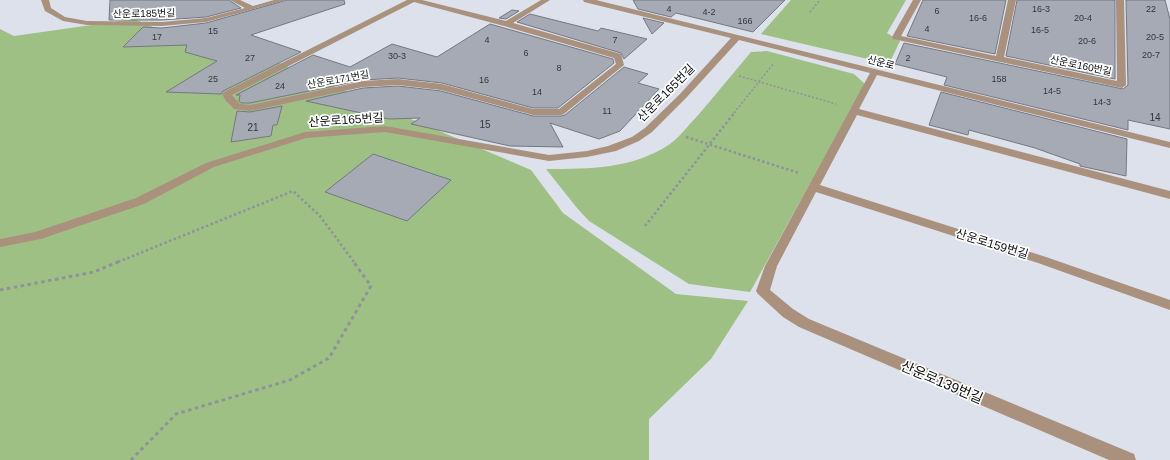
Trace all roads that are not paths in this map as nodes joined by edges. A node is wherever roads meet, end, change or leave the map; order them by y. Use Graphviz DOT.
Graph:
graph roads {
  1 [pos="45,0"];
  2 [pos="234,0"];
  3 [pos="282,0"];
  4 [pos="413,0"];
  5 [pos="546,0"];
  6 [pos="587,0"];
  7 [pos="615,0"];
  8 [pos="917,0"];
  9 [pos="1012,0"];
  10 [pos="1120,0"];
  11 [pos="606,5"];
  12 [pos="252,8"];
  13 [pos="507,24"];
  14 [pos="737,36"];
  15 [pos="999,59"];
  16 [pos="875,71"];
  17 [pos="854,111"];
  18 [pos="1170,145"];
  19 [pos="813,187"];
  20 [pos="1170,195"];
  21 [pos="0,243"];
  22 [pos="1170,305"];
  23 [pos="1105,455"];
  24 [pos="1128,460"];
  1 -- 12 [label="street, 산운로185번길"];
  2 -- 12 [label="street"];
  3 -- 12 [label="street, 산운로185번길"];
  4 -- 13 [label="street, 산운로171번길"];
  4 -- 13 [label="street, 산운로171번길"];
  5 -- 13 [label="street"];
  6 -- 11 [label="street, 산운로"];
  7 -- 11 [label="street"];
  8 -- 15 [label="street, 산운로160번길"];
  9 -- 15 [label="street"];
  10 -- 15 [label="street, 산운로160번길"];
  11 -- 14 [label="street, 산운로"];
  14 -- 16 [label="street, 산운로"];
  14 -- 21 [label="street, 산운로165번길"];
  16 -- 17 [label="street"];
  16 -- 18 [label="street, 산운로"];
  17 -- 19 [label="street"];
  17 -- 20 [label="street"];
  19 -- 22 [label="street, 산운로159번길"];
  19 -- 23 [label="street, 산운로139번길"];
  23 -- 24 [label="street, 산운로139번길"];
}
